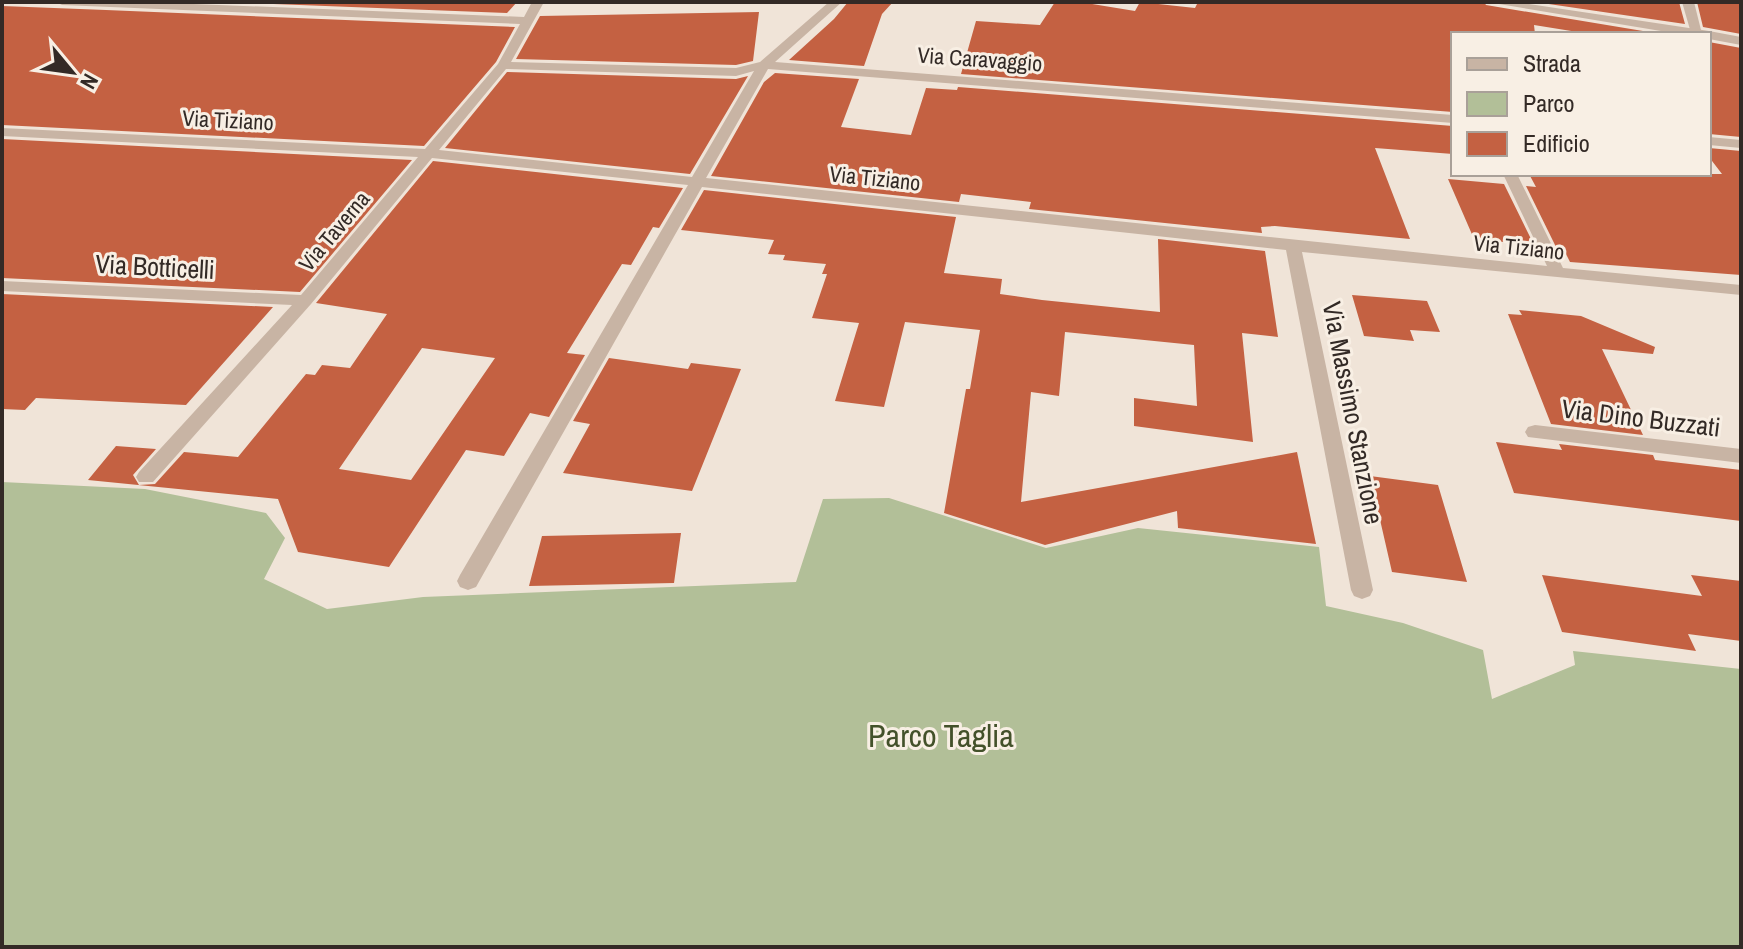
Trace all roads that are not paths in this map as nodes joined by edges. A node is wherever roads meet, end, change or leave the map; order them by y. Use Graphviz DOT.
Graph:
graph roads {
  1 [pos="62,2"];
  2 [pos="538,2"];
  3 [pos="836,2"];
  4 [pos="1493,2"];
  5 [pos="1688,2"];
  6 [pos="96,3"];
  7 [pos="530,21"];
  8 [pos="1687,32"];
  9 [pos="1699,32"];
  10 [pos="1711,35"];
  11 [pos="1741,41"];
  12 [pos="503,65"];
  13 [pos="764,65"];
  14 [pos="1451,119"];
  15 [pos="2,132"];
  16 [pos="1711,141"];
  17 [pos="1741,144"];
  18 [pos="429,153"];
  19 [pos="1511,176"];
  20 [pos="698,181"];
  21 [pos="1293,246"];
  22 [pos="1558,273"];
  23 [pos="2,286"];
  24 [pos="1741,290"];
  25 [pos="305,300"];
  26 [pos="1535,432"];
  27 [pos="1741,456"];
  28 [pos="146,477"];
  29 [pos="468,581"];
  30 [pos="1362,590"];
  1 -- 6 [label="street"];
  2 -- 7 [label="street, Via Taverna"];
  3 -- 13 [label="street"];
  4 -- 8 [label="street"];
  5 -- 9 [label="street"];
  6 -- 7 [label="street"];
  7 -- 12 [label="street, Via Taverna"];
  10 -- 11 [label="street"];
  12 -- 13 [label="street, Via Caravaggio"];
  12 -- 18 [label="street, Via Taverna"];
  13 -- 14 [label="street, Via Caravaggio"];
  13 -- 20 [label="street"];
  15 -- 18 [label="street, Via Tiziano"];
  16 -- 17 [label="street"];
  18 -- 20 [label="street, Via Tiziano"];
  18 -- 25 [label="street, Via Taverna"];
  19 -- 22 [label="street"];
  20 -- 21 [label="street, Via Tiziano"];
  20 -- 29 [label="street"];
  21 -- 22 [label="street, Via Tiziano"];
  21 -- 30 [label="street, Via Massimo Stanzione"];
  22 -- 24 [label="street, Via Tiziano"];
  23 -- 25 [label="street, Via Botticelli"];
  25 -- 28 [label="street, Via Taverna"];
  26 -- 27 [label="street, Via Dino Buzzati"];
}
